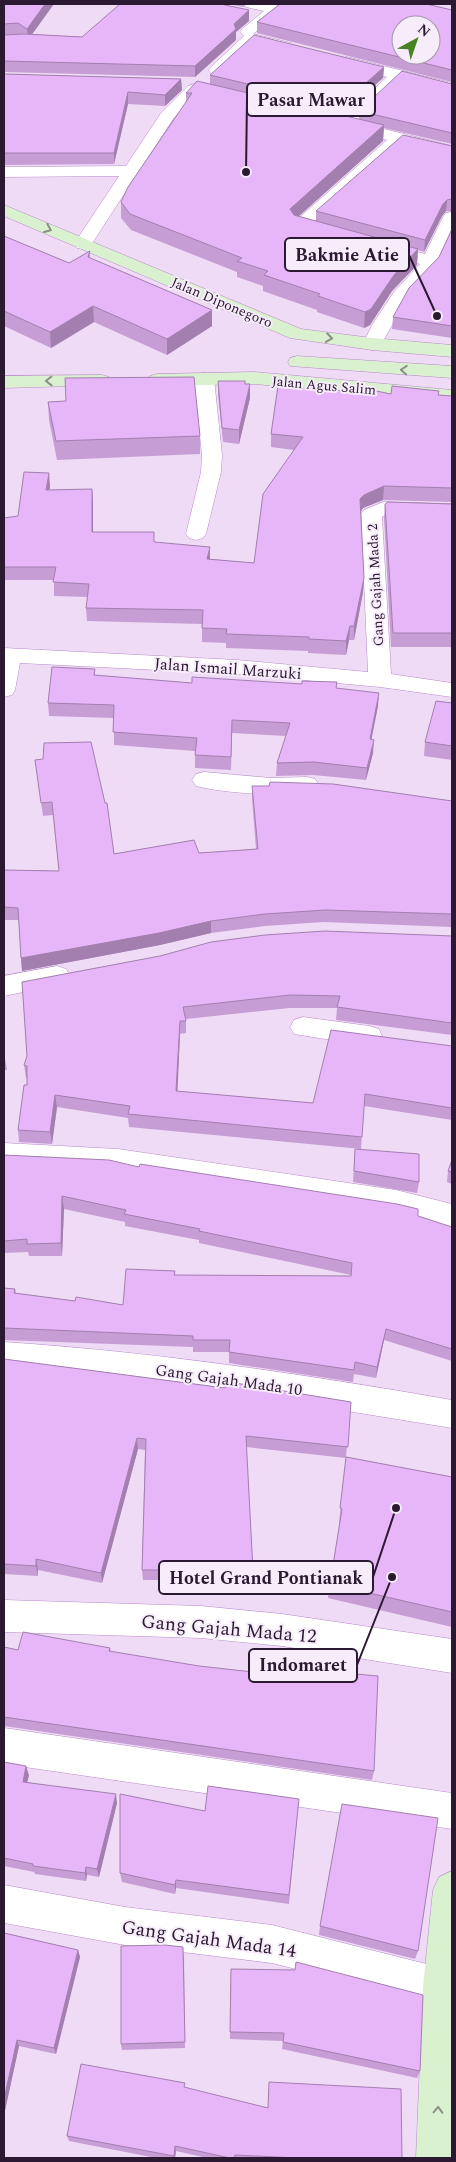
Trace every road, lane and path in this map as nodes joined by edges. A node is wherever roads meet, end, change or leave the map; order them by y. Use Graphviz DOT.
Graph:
graph roads {
  1 [pos="251,4"];
  2 [pos="236,12"];
  3 [pos="264,18"];
  4 [pos="246,37"];
  5 [pos="297,49"];
  6 [pos="334,58"];
  7 [pos="399,74"];
  8 [pos="192,86"];
  9 [pos="452,88"];
  10 [pos="236,98"];
  11 [pos="399,138"];
  12 [pos="452,151"];
  13 [pos="130,171"];
  14 [pos="4,172"];
  15 [pos="4,210"];
  16 [pos="452,217"];
  17 [pos="346,238"];
  18 [pos="365,243"];
  19 [pos="84,244"];
  20 [pos="430,261"];
  21 [pos="297,334"];
  22 [pos="372,344"];
  23 [pos="452,351"];
  24 [pos="297,362"];
  25 [pos="452,372"];
  26 [pos="255,378"];
  27 [pos="204,379"];
  28 [pos="4,382"];
  29 [pos="452,396"];
  30 [pos="452,510"];
  31 [pos="196,534"];
  32 [pos="7,655"];
  33 [pos="380,680"];
  34 [pos="4,690"];
  35 [pos="452,690"];
  36 [pos="204,780"];
  37 [pos="330,786"];
  38 [pos="82,971"];
  39 [pos="4,986"];
  40 [pos="303,1028"];
  41 [pos="396,1040"];
  42 [pos="4,1154"];
  43 [pos="452,1216"];
  44 [pos="4,1355"];
  45 [pos="452,1414"];
  46 [pos="4,1616"];
  47 [pos="452,1656"];
  48 [pos="4,1746"];
  49 [pos="452,1811"];
  50 [pos="452,1890"];
  51 [pos="4,1904"];
  52 [pos="442,1987"];
  53 [pos="436,2158"];
  1 -- 3 [label="street"];
  2 -- 3 [label="street"];
  3 -- 4 [label="street"];
  4 -- 5 [label="street"];
  4 -- 8 [label="street"];
  6 -- 7 [label="street"];
  7 -- 9 [label="street"];
  7 -- 11 [label="street"];
  8 -- 10 [label="street"];
  8 -- 13 [label="street"];
  11 -- 12 [label="street"];
  11 -- 17 [label="street"];
  13 -- 14 [label="street"];
  13 -- 19 [label="street"];
  15 -- 19 [label="street, Jalan Diponegoro, one-way"];
  16 -- 20 [label="street"];
  18 -- 20 [label="street"];
  19 -- 21 [label="street, Jalan Diponegoro"];
  20 -- 22 [label="street"];
  21 -- 22 [label="street, Jalan Diponegoro, one-way"];
  21 -- 24 [label="street"];
  22 -- 23 [label="street, Jalan Diponegoro"];
  25 -- 24 [label="street, Jalan Agus Salim, one-way"];
  24 -- 26 [label="street"];
  26 -- 27 [label="street"];
  26 -- 29 [label="street, Jalan Agus Salim"];
  27 -- 28 [label="street, one-way"];
  27 -- 31 [label="street"];
  30 -- 33 [label="street, Gang Gajah Mada 2"];
  32 -- 33 [label="street, Jalan Ismail Marzuki"];
  32 -- 34 [label="street"];
  33 -- 35 [label="street, Jalan Ismail Marzuki"];
  36 -- 37 [label="street"];
  38 -- 39 [label="street"];
  40 -- 41 [label="street"];
  42 -- 43 [label="street"];
  44 -- 45 [label="street, Gang Gajah Mada 10"];
  46 -- 47 [label="street, Gang Gajah Mada 12"];
  48 -- 49 [label="street"];
  50 -- 52 [label="street"];
  51 -- 52 [label="street, Gang Gajah Mada 14"];
  53 -- 52 [label="street, one-way"];
}
